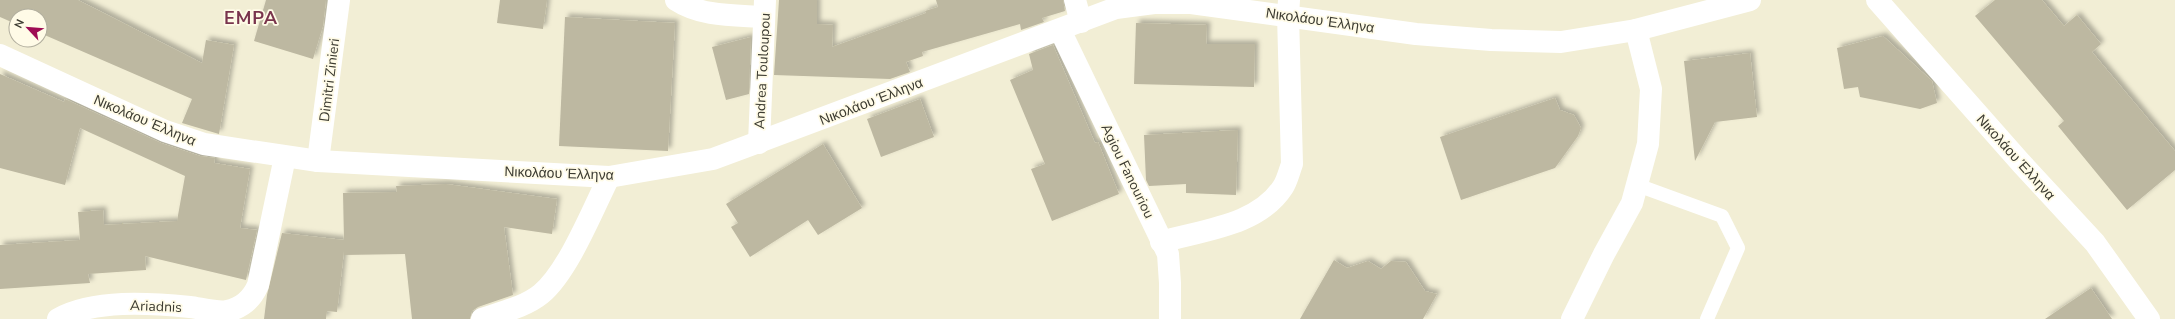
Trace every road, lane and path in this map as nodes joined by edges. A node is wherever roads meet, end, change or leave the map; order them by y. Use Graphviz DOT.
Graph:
graph roads {
  1 [pos="339,0"];
  2 [pos="676,0"];
  3 [pos="1075,0"];
  4 [pos="1750,0"];
  5 [pos="1877,0"];
  6 [pos="765,8"];
  7 [pos="1288,8"];
  8 [pos="1081,22"];
  9 [pos="1060,30"];
  10 [pos="1636,30"];
  11 [pos="0,55"];
  12 [pos="759,143"];
  13 [pos="285,157"];
  14 [pos="318,161"];
  15 [pos="609,177"];
  16 [pos="1637,185"];
  17 [pos="1161,242"];
  18 [pos="58,319"];
  19 [pos="482,319"];
  20 [pos="1170,319"];
  21 [pos="1572,319"];
  22 [pos="1707,319"];
  23 [pos="2149,319"];
  1 -- 14 [label="street, Dimitri Zinieri"];
  2 -- 6 [label="street"];
  3 -- 8 [label="street"];
  4 -- 10 [label="street, Νικολάου Έλληνα"];
  5 -- 23 [label="street, Νικολάου Έλληνα"];
  6 -- 12 [label="street, Andrea Touloupou"];
  7 -- 8 [label="street, Νικολάου Έλληνα"];
  7 -- 10 [label="street, Νικολάου Έλληνα"];
  7 -- 17 [label="street"];
  8 -- 9 [label="street, Νικολάου Έλληνα"];
  9 -- 12 [label="street, Νικολάου Έλληνα"];
  9 -- 17 [label="street, Agiou Fanouriou"];
  10 -- 16 [label="street"];
  11 -- 13 [label="street, Νικολάου Έλληνα"];
  12 -- 15 [label="street, Νικολάου Έλληνα"];
  13 -- 14 [label="street, Νικολάου Έλληνα"];
  13 -- 18 [label="street, Ariadnis"];
  14 -- 15 [label="street, Νικολάου Έλληνα"];
  15 -- 19 [label="street"];
  16 -- 21 [label="street"];
  16 -- 22 [label="lane"];
  17 -- 20 [label="street, Agiou Fanouriou"];
}
